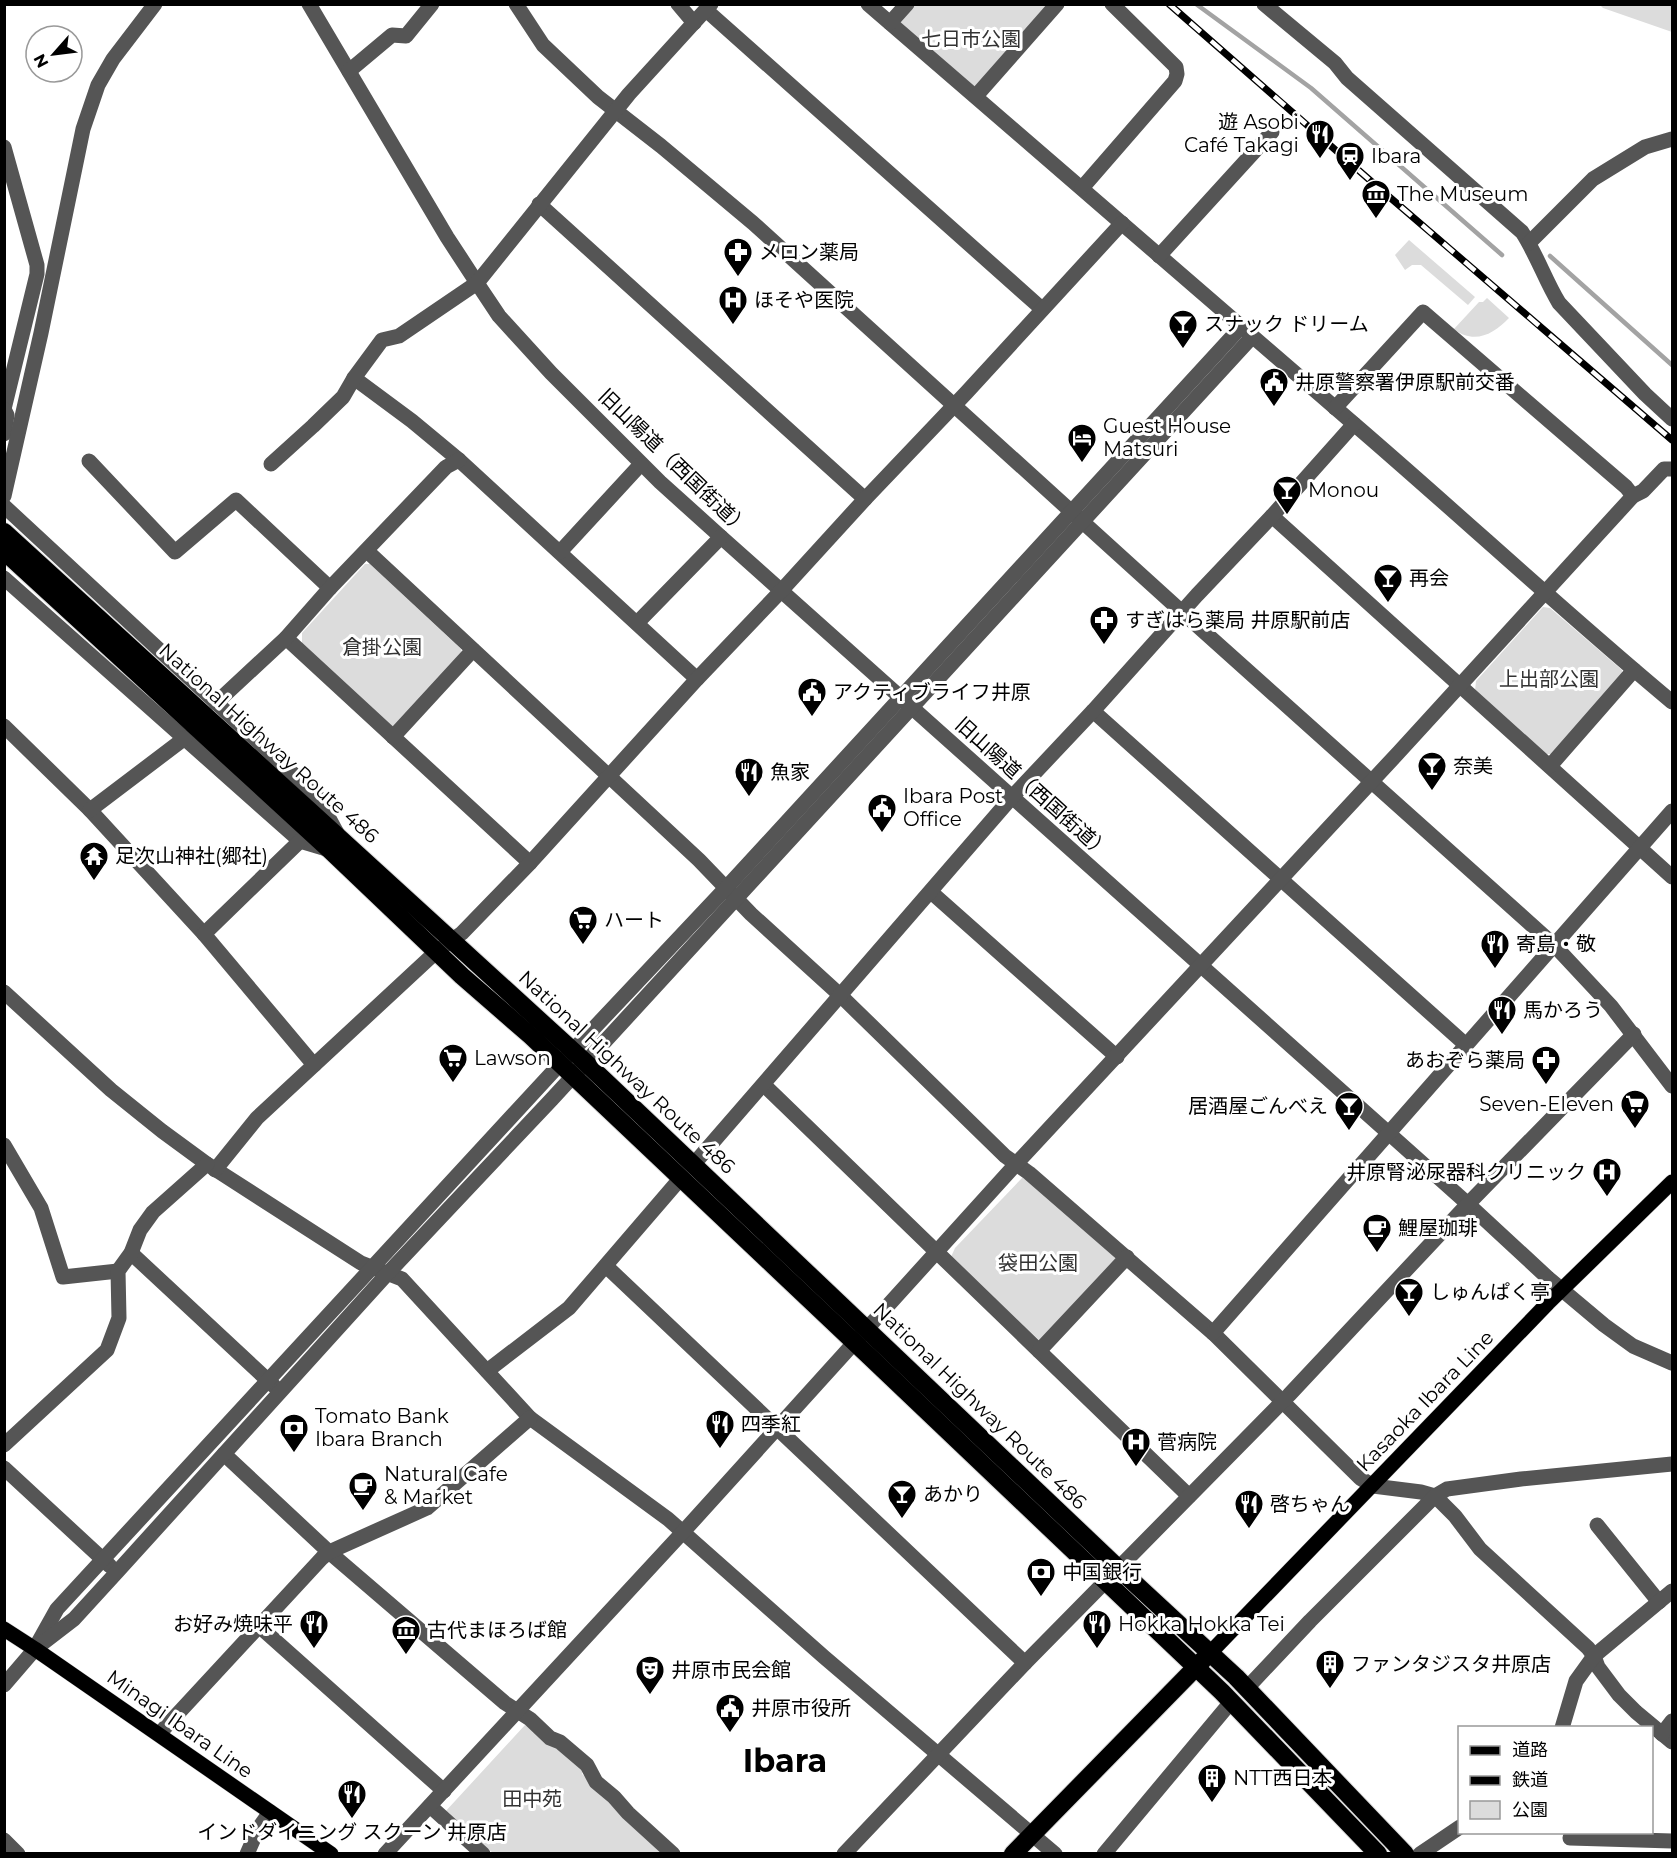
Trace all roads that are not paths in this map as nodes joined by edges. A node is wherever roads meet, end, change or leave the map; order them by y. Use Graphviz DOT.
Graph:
graph roads {
  1 [pos="155,4"];
  2 [pos="309,4"];
  3 [pos="432,4"];
  4 [pos="516,4"];
  5 [pos="678,4"];
  6 [pos="868,4"];
  7 [pos="907,4"];
  8 [pos="1057,4"];
  9 [pos="1112,4"];
  10 [pos="708,7"];
  11 [pos="1271,7"];
  12 [pos="694,23"];
  13 [pos="890,23"];
  14 [pos="349,70"];
  15 [pos="976,96"];
  16 [pos="615,110"];
  17 [pos="1272,132"];
  18 [pos="1672,139"];
  19 [pos="4,147"];
  20 [pos="1082,188"];
  21 [pos="539,204"];
  22 [pos="1122,223"];
  23 [pos="1529,243"];
  24 [pos="1159,256"];
  25 [pos="477,283"];
  26 [pos="1042,309"];
  27 [pos="1246,332"];
  28 [pos="354,378"];
  29 [pos="953,406"];
  30 [pos="1335,408"];
  31 [pos="4,409"];
  32 [pos="1672,419"];
  33 [pos="1354,424"];
  34 [pos="4,434"];
  35 [pos="8,458"];
  36 [pos="459,460"];
  37 [pos="89,461"];
  38 [pos="271,464"];
  39 [pos="641,464"];
  40 [pos="1672,469"];
  41 [pos="1633,495"];
  42 [pos="4,496"];
  43 [pos="865,499"];
  44 [pos="4,507"];
  45 [pos="1078,516"];
  46 [pos="1272,516"];
  47 [pos="4,532"];
  48 [pos="721,537"];
  49 [pos="4,551"];
  50 [pos="367,551"];
  51 [pos="560,552"];
  52 [pos="4,578"];
  53 [pos="330,588"];
  54 [pos="781,591"];
  55 [pos="1545,593"];
  56 [pos="1182,612"];
  57 [pos="91,621"];
  58 [pos="636,623"];
  59 [pos="286,638"];
  60 [pos="473,650"];
  61 [pos="1635,670"];
  62 [pos="696,679"];
  63 [pos="1460,686"];
  64 [pos="905,701"];
  65 [pos="1672,702"];
  66 [pos="216,703"];
  67 [pos="1093,711"];
  68 [pos="4,726"];
  69 [pos="393,737"];
  70 [pos="185,738"];
  71 [pos="1550,766"];
  72 [pos="608,775"];
  73 [pos="1372,781"];
  74 [pos="1012,797"];
  75 [pos="90,810"];
  76 [pos="1672,811"];
  77 [pos="300,841"];
  78 [pos="335,844"];
  79 [pos="1640,848"];
  80 [pos="530,862"];
  81 [pos="1672,877"];
  82 [pos="1280,880"];
  83 [pos="931,892"];
  84 [pos="730,893"];
  85 [pos="204,934"];
  86 [pos="1554,945"];
  87 [pos="444,946"];
  88 [pos="1200,965"];
  89 [pos="4,993"];
  90 [pos="840,995"];
  91 [pos="1634,1034"];
  92 [pos="1466,1045"];
  93 [pos="579,1056"];
  94 [pos="1117,1057"];
  95 [pos="314,1065"];
  96 [pos="566,1070"];
  97 [pos="764,1085"];
  98 [pos="1672,1086"];
  99 [pos="1388,1134"];
  100 [pos="4,1145"];
  101 [pos="1016,1164"];
  102 [pos="693,1165"];
  103 [pos="211,1167"];
  104 [pos="680,1179"];
  105 [pos="1672,1182"];
  106 [pos="1468,1204"];
  107 [pos="936,1252"];
  108 [pos="131,1253"];
  109 [pos="1127,1257"];
  110 [pos="606,1266"];
  111 [pos="373,1267"];
  112 [pos="118,1271"];
  113 [pos="388,1273"];
  114 [pos="1562,1290"];
  115 [pos="868,1330"];
  116 [pos="1213,1333"];
  117 [pos="855,1343"];
  118 [pos="1039,1351"];
  119 [pos="1672,1363"];
  120 [pos="487,1371"];
  121 [pos="268,1380"];
  122 [pos="281,1392"];
  123 [pos="1282,1401"];
  124 [pos="530,1418"];
  125 [pos="778,1428"];
  126 [pos="4,1446"];
  127 [pos="224,1454"];
  128 [pos="1672,1464"];
  129 [pos="4,1468"];
  130 [pos="1373,1485"];
  131 [pos="1189,1497"];
  132 [pos="1435,1497"];
  133 [pos="1597,1525"];
  134 [pos="683,1532"];
  135 [pos="329,1552"];
  136 [pos="103,1560"];
  137 [pos="1118,1568"];
  138 [pos="117,1572"];
  139 [pos="1106,1581"];
  140 [pos="1672,1592"];
  141 [pos="1659,1602"];
  142 [pos="260,1627"];
  143 [pos="4,1629"];
  144 [pos="35,1649"];
  145 [pos="1210,1653"];
  146 [pos="1594,1656"];
  147 [pos="1025,1663"];
  148 [pos="1196,1668"];
  149 [pos="4,1684"];
  150 [pos="1247,1688"];
  151 [pos="1231,1702"];
  152 [pos="517,1712"];
  153 [pos="1672,1721"];
  154 [pos="1563,1726"];
  155 [pos="1653,1726"];
  156 [pos="1653,1726"];
  157 [pos="159,1734"];
  158 [pos="1667,1738"];
  159 [pos="938,1754"];
  160 [pos="444,1791"];
  161 [pos="430,1806"];
  162 [pos="270,1812"];
  163 [pos="1458,1828"];
  164 [pos="1032,1834"];
  165 [pos="1568,1835"];
  166 [pos="4,1840"];
  167 [pos="1672,1841"];
  168 [pos="18,1854"];
  169 [pos="247,1854"];
  170 [pos="331,1854"];
  171 [pos="385,1854"];
  172 [pos="483,1854"];
  173 [pos="674,1854"];
  174 [pos="844,1854"];
  175 [pos="1013,1854"];
  176 [pos="1055,1854"];
  177 [pos="1104,1854"];
  178 [pos="1378,1854"];
  179 [pos="1405,1854"];
  180 [pos="1420,1854"];
  181 [pos="1577,1854"];
  1 -- 35 [label="street"];
  2 -- 14 [label="street, 旧山陽道（西国街道）"];
  3 -- 14 [label="street"];
  4 -- 16 [label="street"];
  5 -- 12 [label="street"];
  6 -- 13 [label="street"];
  7 -- 13 [label="street"];
  8 -- 15 [label="street"];
  9 -- 20 [label="street"];
  10 -- 12 [label="street"];
  10 -- 26 [label="street"];
  11 -- 23 [label="street"];
  12 -- 16 [label="street"];
  13 -- 15 [label="street"];
  14 -- 25 [label="street, 旧山陽道（西国街道）"];
  15 -- 20 [label="street"];
  16 -- 21 [label="street"];
  16 -- 29 [label="street"];
  17 -- 24 [label="street"];
  18 -- 23 [label="street"];
  19 -- 31 [label="street"];
  20 -- 22 [label="street"];
  21 -- 25 [label="street"];
  21 -- 43 [label="street"];
  22 -- 24 [label="street"];
  22 -- 26 [label="street"];
  23 -- 32 [label="street"];
  24 -- 27 [label="street"];
  25 -- 28 [label="street"];
  25 -- 39 [label="street, 旧山陽道（西国街道）"];
  26 -- 29 [label="street"];
  27 -- 30 [label="street"];
  27 -- 45 [label="street"];
  28 -- 36 [label="street"];
  28 -- 38 [label="street"];
  29 -- 43 [label="street"];
  29 -- 45 [label="street"];
  30 -- 33 [label="street"];
  30 -- 41 [label="street"];
  31 -- 34 [label="street"];
  33 -- 46 [label="street"];
  33 -- 55 [label="street"];
  35 -- 42 [label="street"];
  36 -- 50 [label="street"];
  36 -- 51 [label="street"];
  37 -- 53 [label="street"];
  39 -- 48 [label="street, 旧山陽道（西国街道）"];
  39 -- 51 [label="street"];
  40 -- 41 [label="street"];
  41 -- 55 [label="street"];
  43 -- 54 [label="street"];
  44 -- 66 [label="street"];
  45 -- 56 [label="street"];
  45 -- 64 [label="street"];
  46 -- 56 [label="street"];
  46 -- 63 [label="street"];
  47 -- 57 [label="highway, National Highway Route 486"];
  48 -- 54 [label="street, 旧山陽道（西国街道）"];
  48 -- 58 [label="street"];
  49 -- 57 [label="highway, National Highway Route 486"];
  50 -- 53 [label="street"];
  50 -- 60 [label="street"];
  51 -- 58 [label="street"];
  52 -- 70 [label="street"];
  53 -- 59 [label="street"];
  54 -- 62 [label="street"];
  54 -- 64 [label="street, 旧山陽道（西国街道）"];
  55 -- 61 [label="street"];
  55 -- 63 [label="street"];
  56 -- 67 [label="street"];
  56 -- 73 [label="street"];
  57 -- 78 [label="highway, National Highway Route 486"];
  58 -- 62 [label="street"];
  59 -- 66 [label="street"];
  59 -- 69 [label="street"];
  60 -- 69 [label="street"];
  60 -- 72 [label="street"];
  61 -- 65 [label="street"];
  61 -- 71 [label="street"];
  62 -- 72 [label="street"];
  63 -- 71 [label="street"];
  63 -- 73 [label="street"];
  64 -- 74 [label="street, 旧山陽道（西国街道）"];
  64 -- 84 [label="street"];
  66 -- 78 [label="street"];
  67 -- 74 [label="street"];
  67 -- 82 [label="street"];
  68 -- 75 [label="street"];
  69 -- 80 [label="street"];
  70 -- 75 [label="street"];
  70 -- 77 [label="street"];
  71 -- 79 [label="street"];
  72 -- 80 [label="street"];
  72 -- 84 [label="street"];
  73 -- 82 [label="street"];
  73 -- 86 [label="street"];
  74 -- 83 [label="street"];
  74 -- 88 [label="street, 旧山陽道（西国街道）"];
  75 -- 85 [label="street"];
  76 -- 79 [label="street"];
  77 -- 78 [label="street"];
  77 -- 85 [label="street"];
  78 -- 87 [label="highway, National Highway Route 486"];
  79 -- 81 [label="street"];
  79 -- 86 [label="street"];
  80 -- 87 [label="street"];
  82 -- 88 [label="street"];
  82 -- 92 [label="street"];
  83 -- 90 [label="street"];
  83 -- 94 [label="street"];
  84 -- 90 [label="street"];
  84 -- 93 [label="street"];
  85 -- 95 [label="street"];
  86 -- 91 [label="street"];
  86 -- 92 [label="street"];
  87 -- 93 [label="highway, National Highway Route 486"];
  87 -- 95 [label="street"];
  87 -- 96 [label="highway, National Highway Route 486"];
  88 -- 94 [label="street"];
  88 -- 99 [label="street, 旧山陽道（西国街道）"];
  89 -- 103 [label="street"];
  90 -- 97 [label="street"];
  90 -- 101 [label="street"];
  91 -- 98 [label="street"];
  91 -- 106 [label="street"];
  92 -- 99 [label="street"];
  93 -- 96 [label="street"];
  93 -- 102 [label="highway, National Highway Route 486"];
  94 -- 101 [label="street"];
  95 -- 103 [label="street"];
  96 -- 104 [label="highway, National Highway Route 486"];
  96 -- 111 [label="street"];
  96 -- 113 [label="street"];
  97 -- 102 [label="street"];
  97 -- 107 [label="street"];
  99 -- 106 [label="street, 旧山陽道（西国街道）"];
  99 -- 116 [label="street"];
  100 -- 112 [label="street"];
  101 -- 107 [label="street"];
  101 -- 109 [label="street"];
  102 -- 115 [label="highway, National Highway Route 486"];
  103 -- 108 [label="street"];
  103 -- 111 [label="street"];
  104 -- 110 [label="street"];
  104 -- 117 [label="highway, National Highway Route 486"];
  105 -- 114 [label="main road, Kasaoka Ibara Line"];
  106 -- 114 [label="street, 旧山陽道（西国街道）"];
  106 -- 123 [label="street"];
  107 -- 115 [label="street"];
  107 -- 118 [label="street"];
  108 -- 112 [label="street"];
  108 -- 121 [label="street"];
  109 -- 116 [label="street"];
  109 -- 118 [label="street"];
  110 -- 120 [label="street"];
  110 -- 125 [label="street"];
  111 -- 113 [label="street"];
  111 -- 121 [label="street"];
  112 -- 126 [label="street"];
  113 -- 120 [label="street"];
  113 -- 122 [label="street"];
  114 -- 119 [label="street, 旧山陽道（西国街道）"];
  114 -- 130 [label="main road, Kasaoka Ibara Line"];
  115 -- 117 [label="street"];
  115 -- 137 [label="highway, National Highway Route 486"];
  116 -- 123 [label="street"];
  117 -- 125 [label="street"];
  117 -- 139 [label="highway, National Highway Route 486"];
  118 -- 131 [label="street"];
  120 -- 124 [label="street"];
  121 -- 122 [label="street"];
  121 -- 136 [label="street"];
  122 -- 127 [label="street"];
  123 -- 130 [label="street"];
  123 -- 131 [label="street"];
  124 -- 134 [label="street"];
  124 -- 135 [label="street"];
  125 -- 134 [label="street"];
  125 -- 147 [label="street"];
  127 -- 135 [label="street"];
  127 -- 138 [label="street"];
  128 -- 132 [label="street"];
  129 -- 136 [label="street"];
  130 -- 132 [label="street"];
  130 -- 145 [label="main road, Kasaoka Ibara Line"];
  131 -- 137 [label="street"];
  132 -- 146 [label="street"];
  132 -- 150 [label="street"];
  133 -- 141 [label="street"];
  134 -- 152 [label="street"];
  134 -- 159 [label="street"];
  135 -- 142 [label="street"];
  135 -- 152 [label="street"];
  136 -- 138 [label="street"];
  136 -- 144 [label="street"];
  137 -- 139 [label="street"];
  137 -- 145 [label="highway, National Highway Route 486"];
  138 -- 144 [label="street"];
  139 -- 147 [label="street"];
  139 -- 148 [label="highway, National Highway Route 486"];
  140 -- 141 [label="street"];
  141 -- 146 [label="street"];
  142 -- 157 [label="street"];
  142 -- 160 [label="street"];
  143 -- 144 [label="main road, Minagi Ibara Line"];
  144 -- 149 [label="street"];
  144 -- 157 [label="main road, Minagi Ibara Line"];
  145 -- 148 [label="highway"];
  145 -- 150 [label="highway, National Highway Route 486"];
  146 -- 154 [label="street"];
  146 -- 156 [label="street"];
  147 -- 159 [label="street"];
  148 -- 151 [label="highway, National Highway Route 486"];
  148 -- 164 [label="highway"];
  150 -- 179 [label="highway, National Highway Route 486"];
  151 -- 177 [label="street"];
  151 -- 178 [label="highway, National Highway Route 486"];
  152 -- 160 [label="street"];
  152 -- 173 [label="street"];
  153 -- 158 [label="street"];
  155 -- 158 [label="street"];
  157 -- 162 [label="main road, Minagi Ibara Line"];
  159 -- 164 [label="street"];
  159 -- 174 [label="street"];
  160 -- 161 [label="street"];
  161 -- 171 [label="street"];
  161 -- 172 [label="street"];
  162 -- 169 [label="street"];
  162 -- 170 [label="main road, Minagi Ibara Line"];
  163 -- 180 [label="street"];
  164 -- 175 [label="highway"];
  164 -- 176 [label="street"];
  165 -- 167 [label="street"];
  165 -- 181 [label="street"];
  166 -- 168 [label="street"];
}
